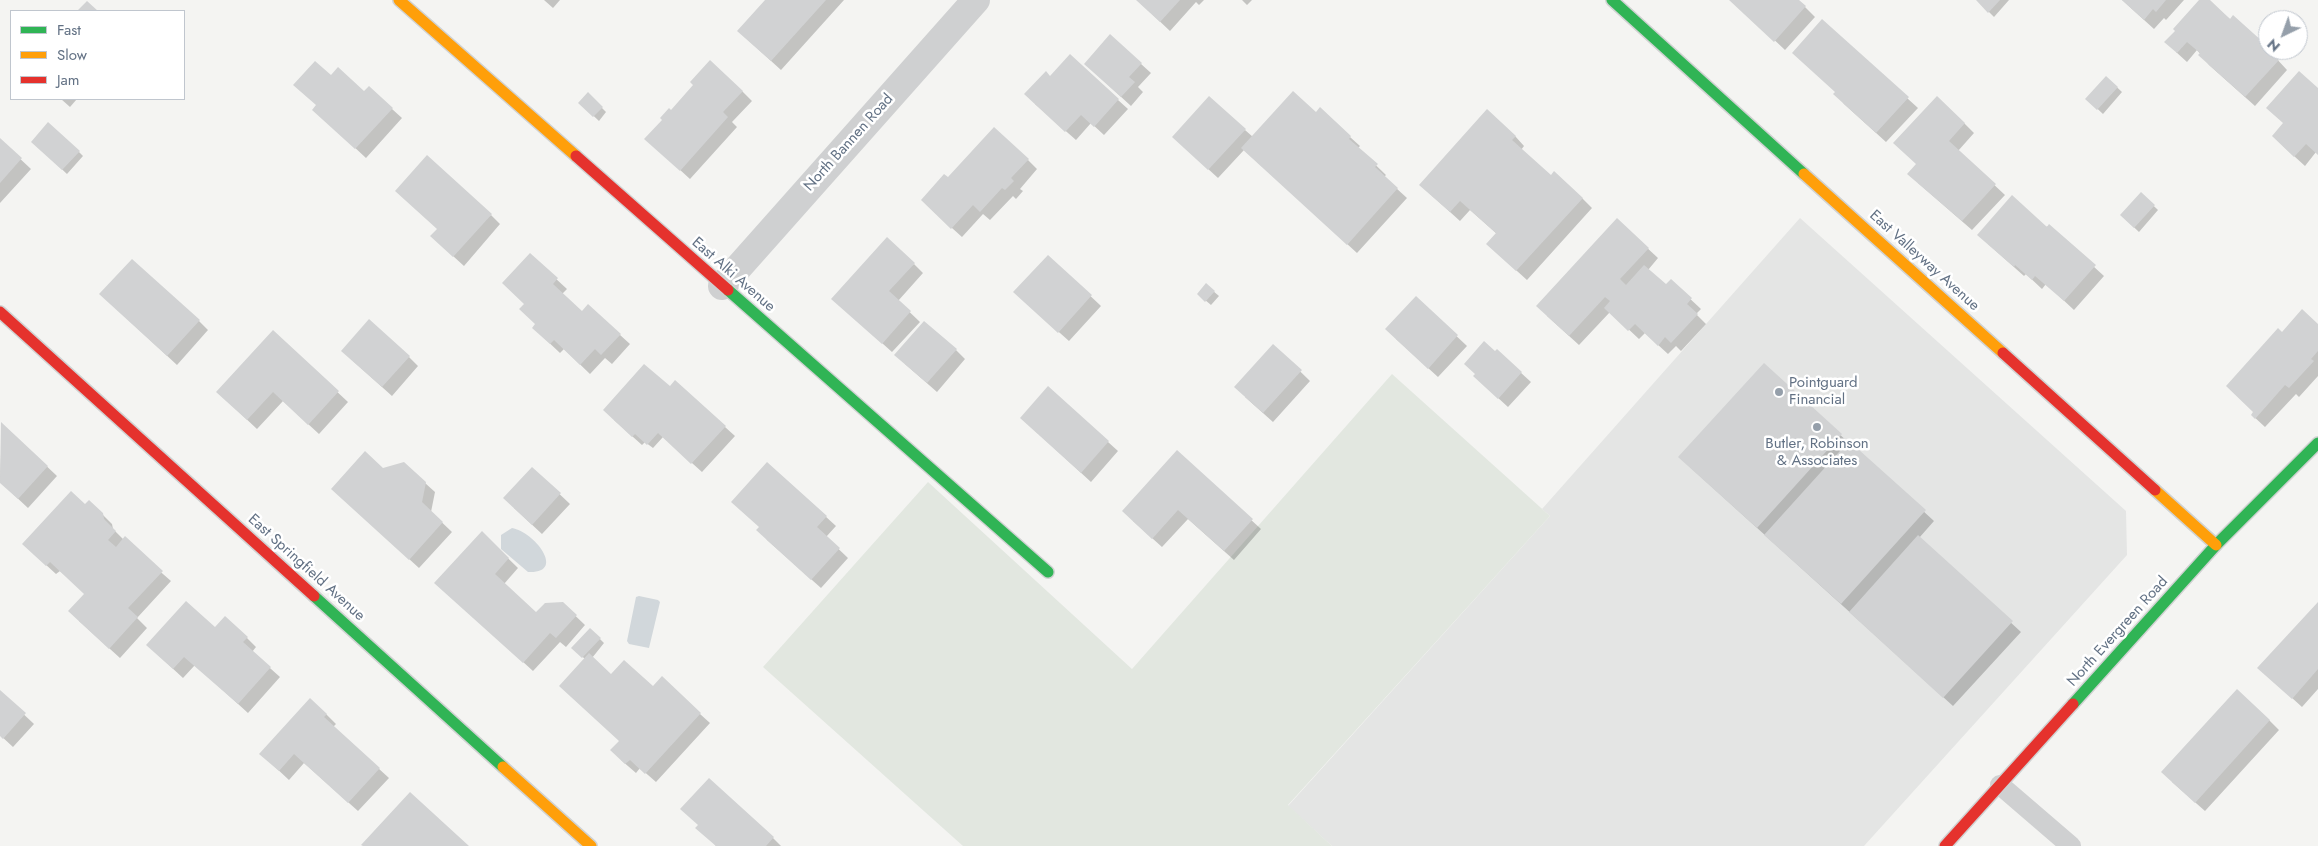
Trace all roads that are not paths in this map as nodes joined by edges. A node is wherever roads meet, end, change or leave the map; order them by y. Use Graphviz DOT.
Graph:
graph roads {
  1 [pos="399,0"];
  2 [pos="976,0"];
  3 [pos="1612,0"];
  4 [pos="722,286"];
  5 [pos="0,312"];
  6 [pos="2318,443"];
  7 [pos="2216,545"];
  8 [pos="1048,572"];
  9 [pos="2000,785"];
  10 [pos="591,846"];
  11 [pos="1945,846"];
  12 [pos="2071,846"];
  1 -- 4 [label="street, East Alki Avenue"];
  2 -- 4 [label="street, North Bannen Road"];
  3 -- 7 [label="street, East Valleyway Avenue"];
  4 -- 8 [label="street, East Alki Avenue"];
  5 -- 10 [label="street, East Springfield Avenue"];
  6 -- 7 [label="street, North Evergreen Road"];
  7 -- 9 [label="street, North Evergreen Road"];
  9 -- 11 [label="street, North Evergreen Road"];
  9 -- 12 [label="lane"];
}
